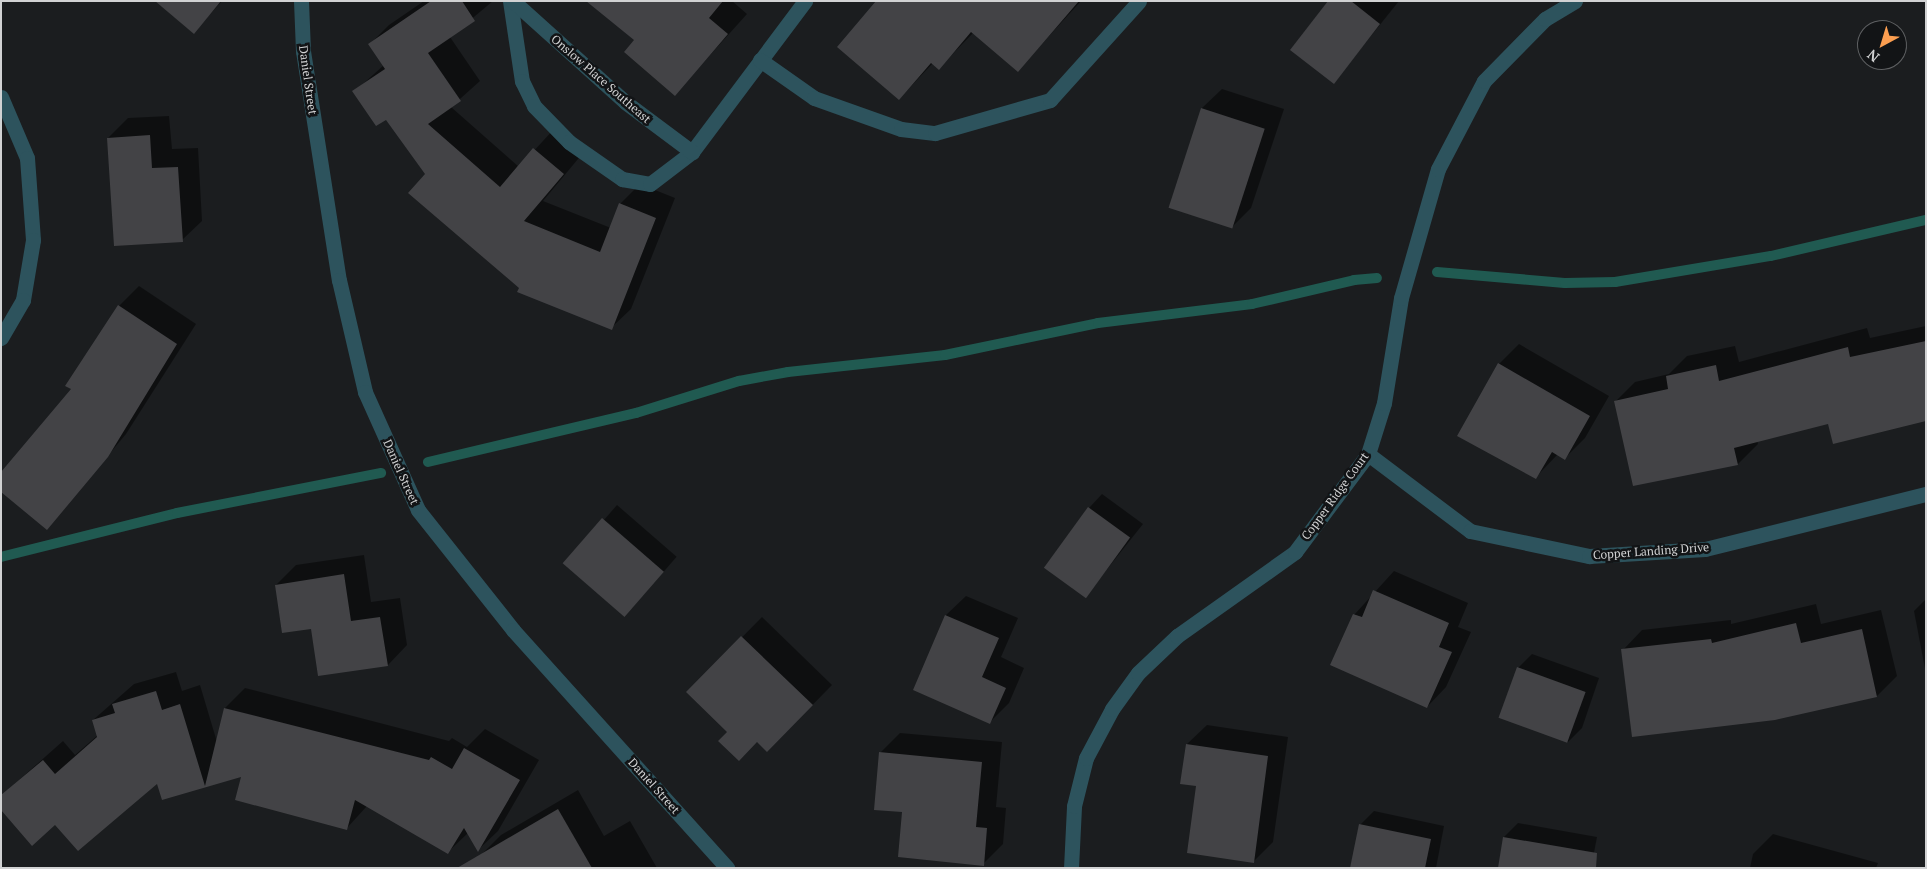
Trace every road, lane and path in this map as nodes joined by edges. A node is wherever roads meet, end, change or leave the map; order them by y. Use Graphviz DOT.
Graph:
graph roads {
  1 [pos="301,1"];
  2 [pos="512,1"];
  3 [pos="805,1"];
  4 [pos="1139,1"];
  5 [pos="1575,1"];
  6 [pos="760,60"];
  7 [pos="1,97"];
  8 [pos="692,152"];
  9 [pos="1,338"];
  10 [pos="1368,454"];
  11 [pos="1926,494"];
  12 [pos="727,868"];
  13 [pos="1070,868"];
  1 -- 12 [label="street, Daniel Street"];
  2 -- 8 [label="street, Onslow Place Southeast"];
  2 -- 8 [label="street, Onslow Place Southeast"];
  3 -- 6 [label="street, Onslow Place Southeast"];
  4 -- 6 [label="street"];
  5 -- 10 [label="street, Copper Ridge Court"];
  6 -- 8 [label="street, Onslow Place Southeast"];
  7 -- 9 [label="street"];
  10 -- 11 [label="street, Copper Landing Drive"];
  10 -- 13 [label="street, Copper Ridge Court"];
}
